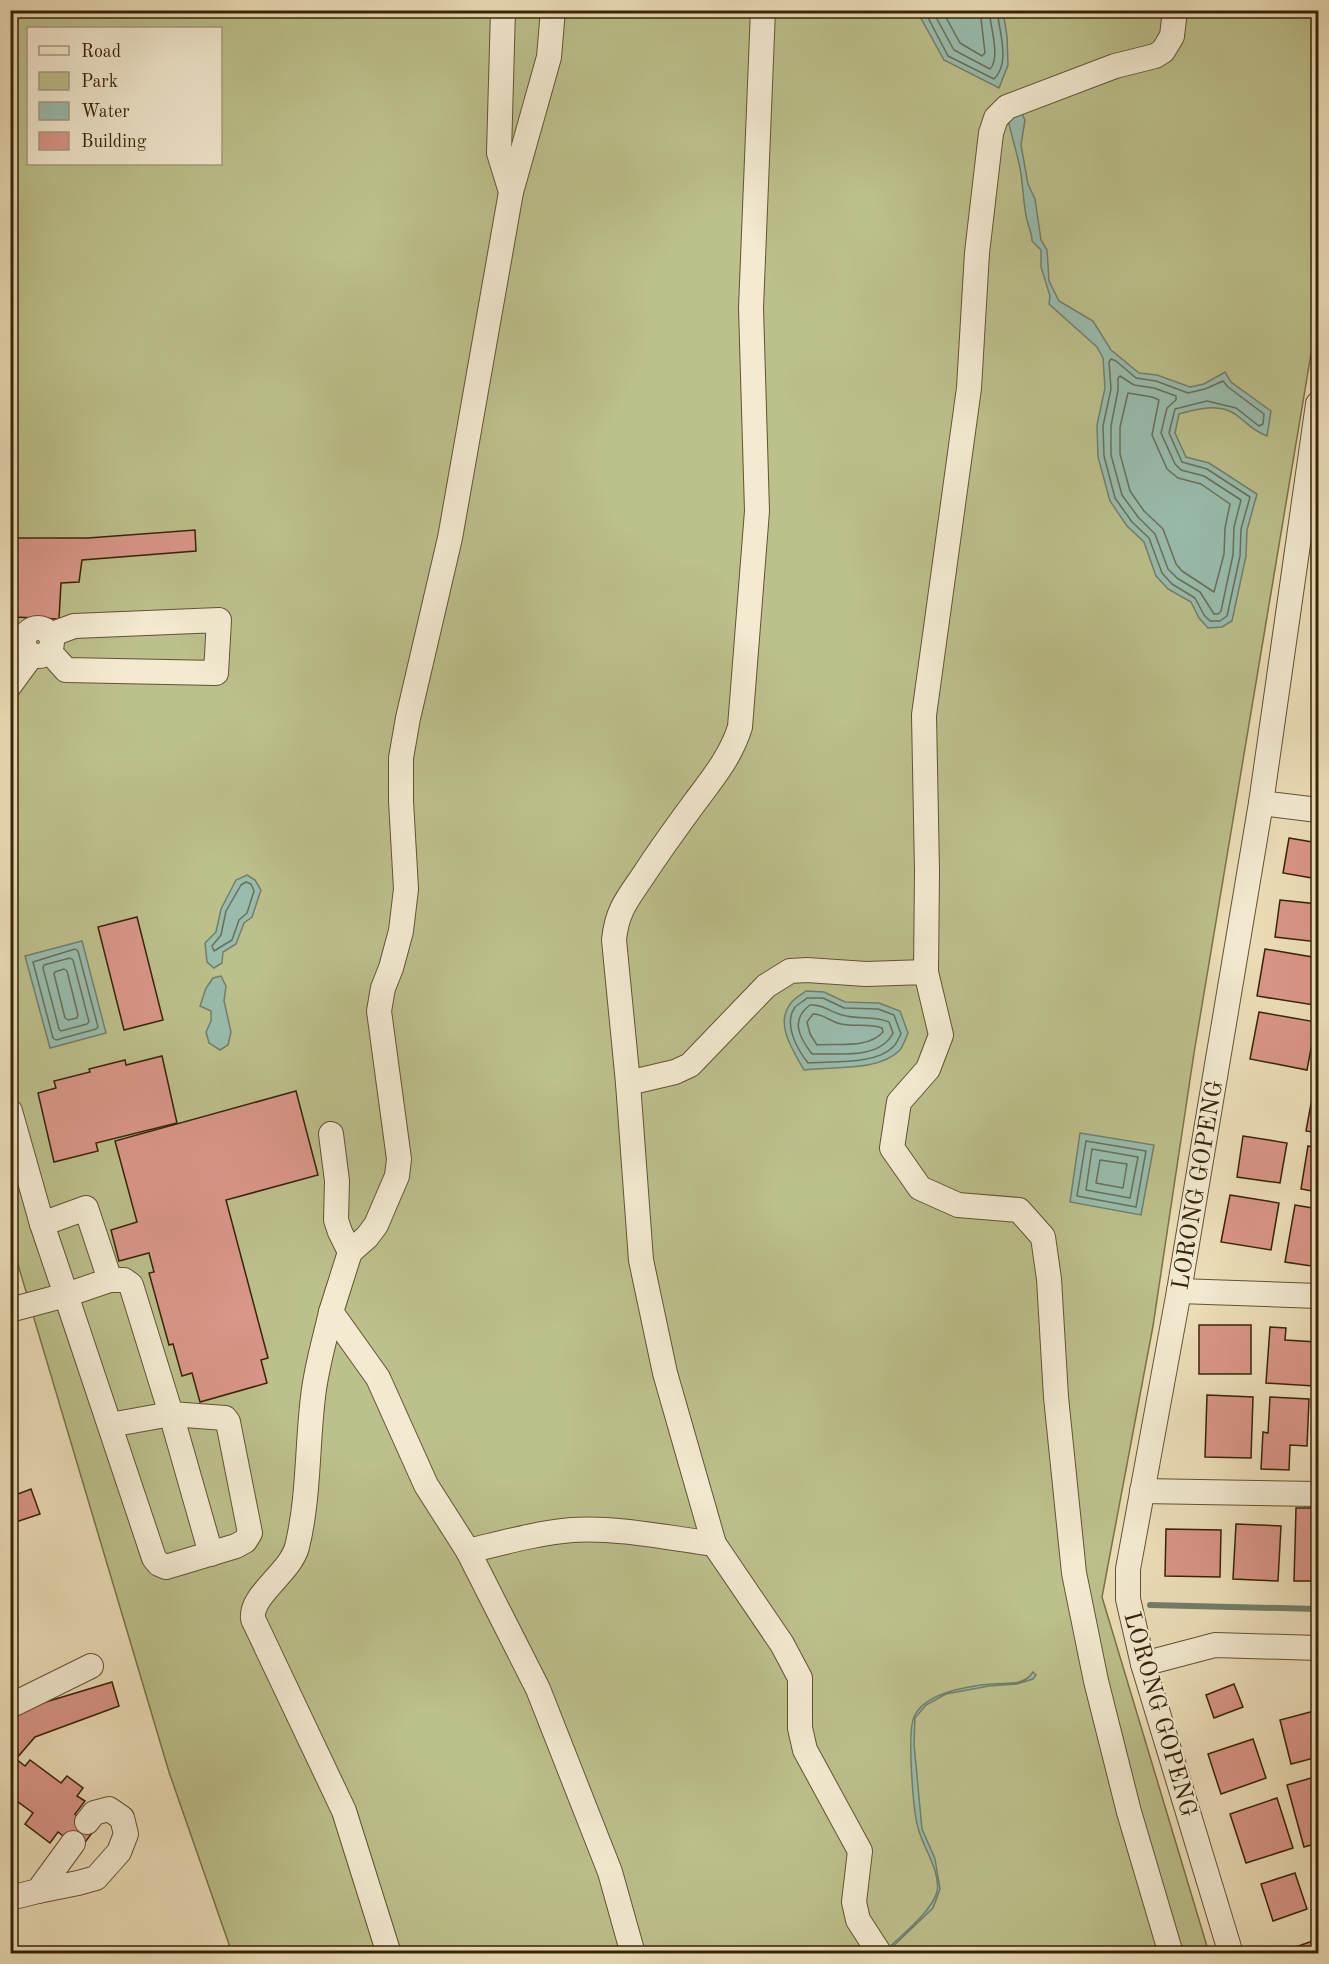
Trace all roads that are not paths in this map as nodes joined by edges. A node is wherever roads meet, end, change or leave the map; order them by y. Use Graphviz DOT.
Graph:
graph roads {
  1 [pos="503,10"];
  2 [pos="553,10"];
  3 [pos="763,10"];
  4 [pos="1175,10"];
  5 [pos="511,192"];
  6 [pos="1318,404"];
  7 [pos="29,643"];
  8 [pos="10,685"];
  9 [pos="1261,803"];
  10 [pos="1318,810"];
  11 [pos="926,972"];
  12 [pos="628,1083"];
  13 [pos="10,1111"];
  14 [pos="331,1134"];
  15 [pos="42,1224"];
  16 [pos="350,1252"];
  17 [pos="110,1280"];
  18 [pos="1179,1291"];
  19 [pos="66,1294"];
  20 [pos="1318,1296"];
  21 [pos="10,1310"];
  22 [pos="331,1311"];
  23 [pos="171,1414"];
  24 [pos="110,1425"];
  25 [pos="1142,1491"];
  26 [pos="1318,1494"];
  27 [pos="714,1544"];
  28 [pos="468,1551"];
  29 [pos="211,1554"];
  30 [pos="1318,1648"];
  31 [pos="1143,1664"];
  32 [pos="91,1665"];
  33 [pos="10,1706"];
  34 [pos="87,1822"];
  35 [pos="73,1843"];
  36 [pos="38,1891"];
  37 [pos="10,1898"];
  38 [pos="878,1952"];
  39 [pos="389,1953"];
  40 [pos="633,1953"];
  41 [pos="1172,1953"];
  42 [pos="1231,1953"];
  1 -- 5 [label="street"];
  2 -- 5 [label="street"];
  3 -- 12 [label="street"];
  4 -- 11 [label="street"];
  5 -- 16 [label="street"];
  6 -- 9 [label="street, LORONG GOPENG"];
  7 -- 7 [label="street"];
  7 -- 8 [label="street"];
  9 -- 10 [label="street"];
  9 -- 18 [label="street, LORONG GOPENG"];
  11 -- 12 [label="street"];
  11 -- 41 [label="street"];
  12 -- 27 [label="street"];
  13 -- 15 [label="street"];
  14 -- 16 [label="street"];
  15 -- 17 [label="street"];
  15 -- 19 [label="street"];
  16 -- 22 [label="street"];
  17 -- 19 [label="street"];
  17 -- 23 [label="street"];
  18 -- 20 [label="street"];
  18 -- 25 [label="street, LORONG GOPENG"];
  19 -- 21 [label="street"];
  19 -- 24 [label="street"];
  22 -- 28 [label="street"];
  22 -- 39 [label="street"];
  23 -- 24 [label="street"];
  23 -- 29 [label="street"];
  23 -- 29 [label="street"];
  24 -- 29 [label="street"];
  25 -- 26 [label="street"];
  25 -- 31 [label="street, LORONG GOPENG"];
  27 -- 28 [label="street"];
  27 -- 38 [label="street"];
  28 -- 40 [label="street"];
  30 -- 31 [label="street"];
  31 -- 42 [label="street, LORONG GOPENG"];
  32 -- 33 [label="street"];
  34 -- 36 [label="street"];
  35 -- 36 [label="street"];
  36 -- 37 [label="street"];
}
